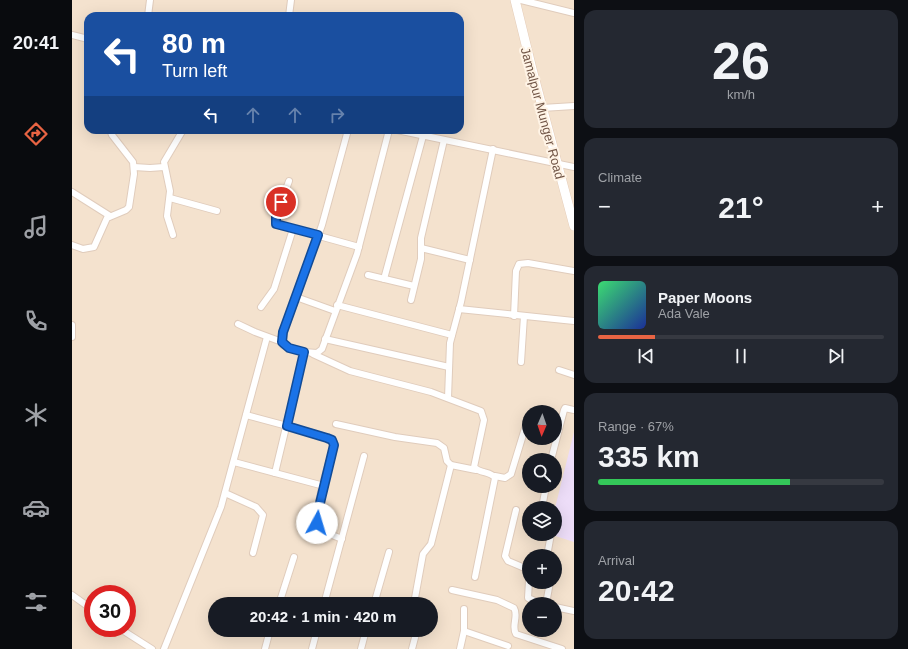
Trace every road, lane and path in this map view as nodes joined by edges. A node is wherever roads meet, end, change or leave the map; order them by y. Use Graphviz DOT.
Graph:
graph roads {
  1 [pos="150,0"];
  2 [pos="290,0"];
  3 [pos="515,0"];
  4 [pos="521,0"];
  5 [pos="148,12"];
  6 [pos="289,12"];
  7 [pos="574,13"];
  8 [pos="72,35"];
  9 [pos="84,38"];
  10 [pos="574,106"];
  11 [pos="542,108"];
  12 [pos="112,134"];
  13 [pos="181,134"];
  14 [pos="347,134"];
  15 [pos="388,134"];
  16 [pos="414,134"];
  17 [pos="423,136"];
  18 [pos="444,140"];
  19 [pos="493,149"];
  20 [pos="556,163"];
  21 [pos="134,167"];
  22 [pos="164,167"];
  23 [pos="574,168"];
  24 [pos="289,181"];
  25 [pos="72,192"];
  26 [pos="170,198"];
  27 [pos="217,211"];
  28 [pos="110,216"];
  29 [pos="574,226"];
  30 [pos="293,229"];
  31 [pos="173,235"];
  32 [pos="318,235"];
  33 [pos="72,245"];
  34 [pos="359,247"];
  35 [pos="421,248"];
  36 [pos="470,260"];
  37 [pos="574,271"];
  38 [pos="368,275"];
  39 [pos="384,279"];
  40 [pos="414,286"];
  41 [pos="296,297"];
  42 [pos="411,300"];
  43 [pos="262,307"];
  44 [pos="336,308"];
  45 [pos="459,309"];
  46 [pos="514,316"];
  47 [pos="524,316"];
  48 [pos="574,321"];
  49 [pos="238,324"];
  50 [pos="72,325"];
  51 [pos="452,335"];
  52 [pos="267,337"];
  53 [pos="72,338"];
  54 [pos="325,339"];
  55 [pos="282,342"];
  56 [pos="304,352"];
  57 [pos="313,354"];
  58 [pos="521,362"];
  59 [pos="449,367"];
  60 [pos="559,370"];
  61 [pos="574,375"];
  62 [pos="448,398"];
  63 [pos="574,410"];
  64 [pos="246,415"];
  65 [pos="336,424"];
  66 [pos="287,426"];
  67 [pos="522,438"];
  68 [pos="553,453"];
  69 [pos="364,456"];
  70 [pos="234,462"];
  71 [pos="451,465"];
  72 [pos="476,470"];
  73 [pos="275,473"];
  74 [pos="495,476"];
  75 [pos="324,486"];
  76 [pos="225,493"];
  77 [pos="516,510"];
  78 [pos="342,539"];
  79 [pos="389,552"];
  80 [pos="253,553"];
  81 [pos="294,557"];
  82 [pos="522,567"];
  83 [pos="475,577"];
  84 [pos="452,590"];
  85 [pos="72,595"];
  86 [pos="281,597"];
  87 [pos="326,597"];
  88 [pos="376,597"];
  89 [pos="415,597"];
  90 [pos="84,604"];
  91 [pos="562,608"];
  92 [pos="464,609"];
  93 [pos="574,611"];
  94 [pos="464,631"];
  95 [pos="134,637"];
  96 [pos="268,637"];
  97 [pos="315,637"];
  98 [pos="364,637"];
  99 [pos="415,637"];
  100 [pos="508,646"];
  101 [pos="541,646"];
  102 [pos="152,649"];
  103 [pos="164,649"];
  104 [pos="265,649"];
  105 [pos="312,649"];
  106 [pos="361,649"];
  107 [pos="412,649"];
  108 [pos="460,649"];
  109 [pos="562,649"];
  1 -- 5 [label="street"];
  2 -- 6 [label="street"];
  3 -- 11 [label="street, Jamalpur Munger Road"];
  4 -- 7 [label="street"];
  8 -- 9 [label="street"];
  10 -- 11 [label="street"];
  11 -- 20 [label="street, Jamalpur Munger Road"];
  12 -- 21 [label="street"];
  13 -- 22 [label="street"];
  14 -- 32 [label="street"];
  15 -- 34 [label="street"];
  16 -- 17 [label="street"];
  17 -- 18 [label="street"];
  17 -- 39 [label="street"];
  18 -- 19 [label="street"];
  18 -- 35 [label="street"];
  19 -- 20 [label="street"];
  19 -- 36 [label="street"];
  20 -- 23 [label="street"];
  20 -- 29 [label="street, Jamalpur Munger Road"];
  21 -- 22 [label="street"];
  21 -- 28 [label="street"];
  22 -- 26 [label="street"];
  24 -- 30 [label="street"];
  25 -- 28 [label="street"];
  26 -- 27 [label="street"];
  26 -- 31 [label="street"];
  28 -- 33 [label="street"];
  30 -- 32 [label="street"];
  30 -- 43 [label="street"];
  32 -- 34 [label="street"];
  32 -- 41 [label="street"];
  34 -- 44 [label="street"];
  35 -- 36 [label="street"];
  35 -- 40 [label="street"];
  36 -- 45 [label="street"];
  37 -- 46 [label="street"];
  38 -- 39 [label="street"];
  39 -- 40 [label="street"];
  40 -- 42 [label="street"];
  41 -- 44 [label="street"];
  41 -- 55 [label="street"];
  44 -- 51 [label="street"];
  44 -- 54 [label="street"];
  45 -- 46 [label="street"];
  45 -- 51 [label="street"];
  46 -- 47 [label="street"];
  47 -- 48 [label="street"];
  47 -- 58 [label="street"];
  49 -- 52 [label="street"];
  50 -- 53 [label="street"];
  51 -- 59 [label="street"];
  52 -- 55 [label="street"];
  52 -- 64 [label="street"];
  54 -- 57 [label="street"];
  54 -- 59 [label="street"];
  55 -- 56 [label="street"];
  56 -- 57 [label="street"];
  56 -- 66 [label="street"];
  57 -- 62 [label="street"];
  59 -- 62 [label="street"];
  60 -- 61 [label="street"];
  62 -- 72 [label="street"];
  63 -- 68 [label="street"];
  64 -- 66 [label="street"];
  64 -- 70 [label="street"];
  65 -- 71 [label="street"];
  66 -- 73 [label="street"];
  66 -- 75 [label="street"];
  67 -- 74 [label="street"];
  69 -- 78 [label="street"];
  70 -- 73 [label="street"];
  70 -- 76 [label="street"];
  71 -- 72 [label="street"];
  71 -- 89 [label="street"];
  72 -- 74 [label="street"];
  73 -- 75 [label="street"];
  74 -- 83 [label="street"];
  75 -- 78 [label="street"];
  76 -- 80 [label="street"];
  76 -- 103 [label="street"];
  77 -- 82 [label="street"];
  78 -- 87 [label="street"];
  79 -- 88 [label="street"];
  81 -- 86 [label="street"];
  84 -- 101 [label="street"];
  85 -- 90 [label="street"];
  91 -- 93 [label="street"];
  92 -- 94 [label="street"];
  94 -- 100 [label="street"];
  94 -- 108 [label="street"];
  95 -- 102 [label="street"];
  96 -- 104 [label="street"];
  97 -- 105 [label="street"];
  98 -- 106 [label="street"];
  99 -- 107 [label="street"];
  101 -- 109 [label="street"];
}
